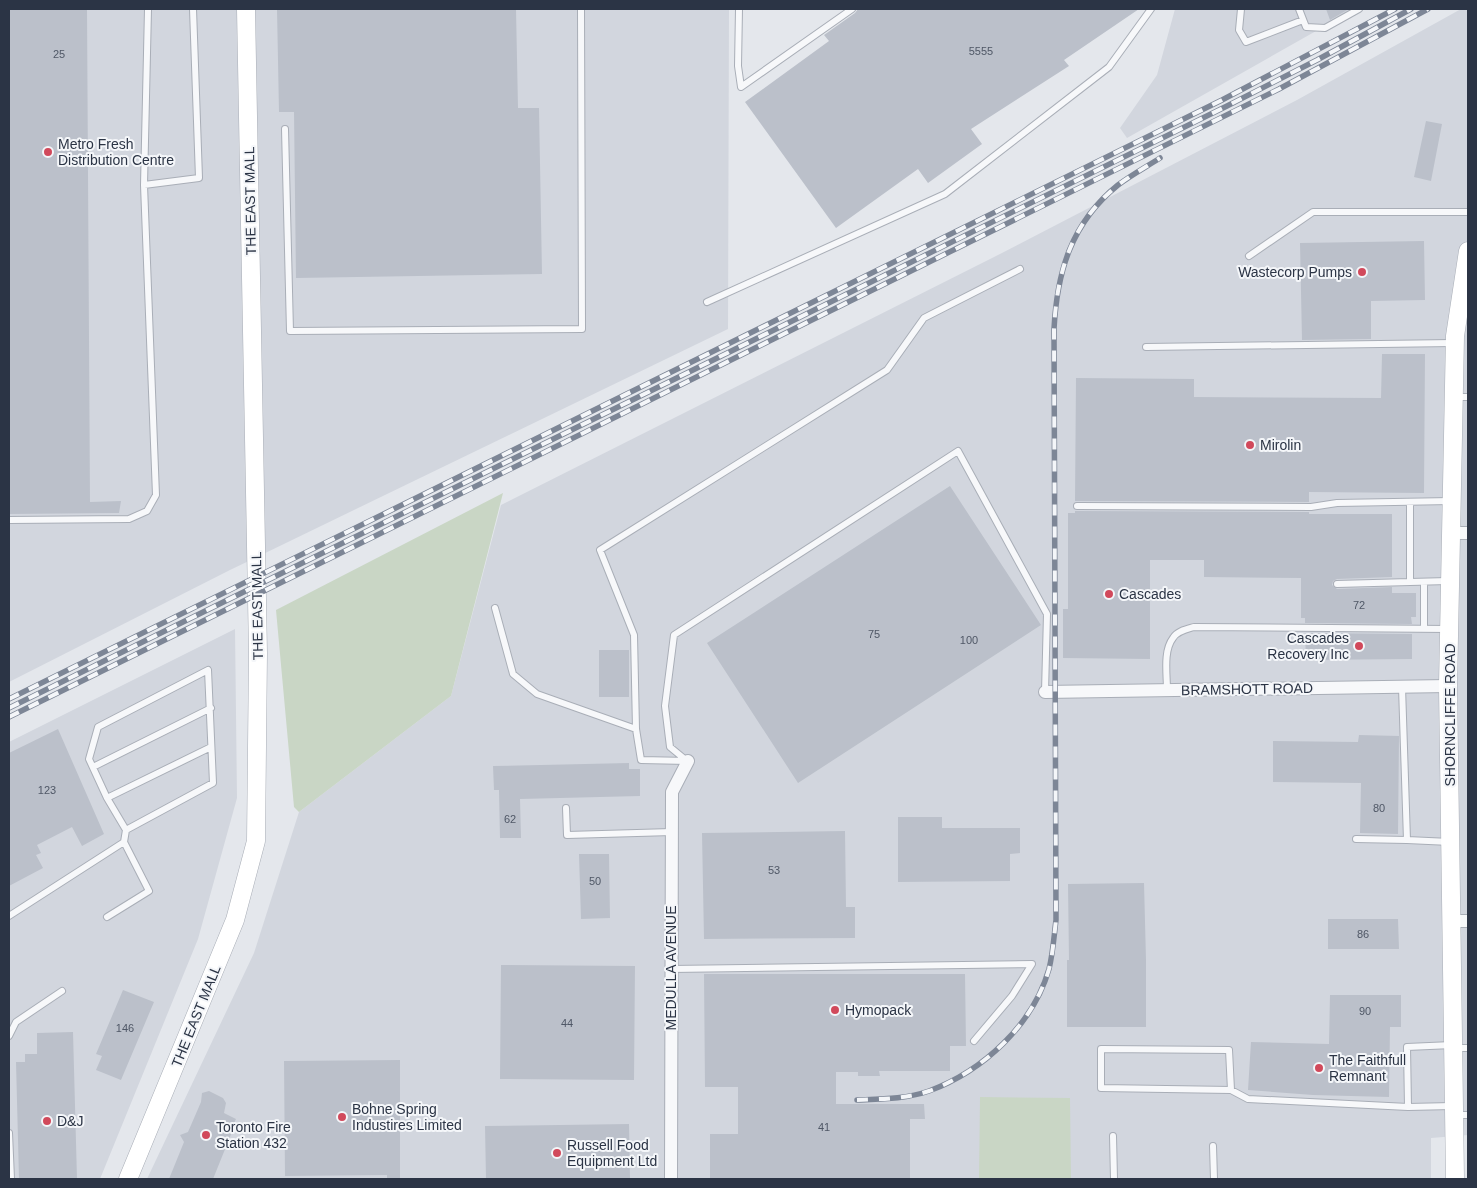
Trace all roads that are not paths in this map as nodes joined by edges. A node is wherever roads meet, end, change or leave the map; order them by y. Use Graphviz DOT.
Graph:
graph roads {
  1 [pos="148,9"];
  2 [pos="193,9"];
  3 [pos="246,9"];
  4 [pos="582,9"];
  5 [pos="739,9"];
  6 [pos="852,9"];
  7 [pos="1152,9"];
  8 [pos="1241,9"];
  9 [pos="1299,9"];
  10 [pos="1359,9"];
  11 [pos="1303,20"];
  12 [pos="285,129"];
  13 [pos="144,185"];
  14 [pos="1468,212"];
  15 [pos="1468,251"];
  16 [pos="1249,256"];
  17 [pos="1020,268"];
  18 [pos="707,302"];
  19 [pos="1455,343"];
  20 [pos="1146,347"];
  21 [pos="1461,397"];
  22 [pos="1452,501"];
  23 [pos="1410,502"];
  24 [pos="1077,506"];
  25 [pos="9,520"];
  26 [pos="1460,533"];
  27 [pos="1450,581"];
  28 [pos="1410,582"];
  29 [pos="1424,582"];
  30 [pos="1337,584"];
  31 [pos="495,608"];
  32 [pos="1424,628"];
  33 [pos="1450,629"];
  34 [pos="1448,686"];
  35 [pos="1402,687"];
  36 [pos="1167,690"];
  37 [pos="1046,692"];
  38 [pos="211,708"];
  39 [pos="636,729"];
  40 [pos="211,746"];
  41 [pos="688,761"];
  42 [pos="93,767"];
  43 [pos="107,798"];
  44 [pos="566,808"];
  45 [pos="126,830"];
  46 [pos="672,832"];
  47 [pos="1356,839"];
  48 [pos="1407,840"];
  49 [pos="124,842"];
  50 [pos="1451,842"];
  51 [pos="9,916"];
  52 [pos="107,917"];
  53 [pos="1460,921"];
  54 [pos="671,969"];
  55 [pos="62,991"];
  56 [pos="9,1036"];
  57 [pos="974,1040"];
  58 [pos="1458,1047"];
  59 [pos="1231,1090"];
  60 [pos="1408,1108"];
  61 [pos="1459,1112"];
  62 [pos="9,1133"];
  63 [pos="1113,1136"];
  64 [pos="1213,1146"];
  65 [pos="11,1179"];
  66 [pos="128,1179"];
  67 [pos="671,1179"];
  68 [pos="1114,1179"];
  69 [pos="1214,1179"];
  70 [pos="1454,1179"];
  1 -- 13 [label="lane"];
  2 -- 13 [label="lane"];
  3 -- 66 [label="main road, THE EAST MALL"];
  4 -- 12 [label="lane"];
  5 -- 6 [label="lane"];
  7 -- 18 [label="lane"];
  8 -- 11 [label="lane"];
  9 -- 11 [label="lane"];
  10 -- 11 [label="lane"];
  13 -- 25 [label="lane"];
  14 -- 16 [label="lane"];
  15 -- 19 [label="main road, SHORNCLIFFE ROAD"];
  17 -- 39 [label="lane"];
  19 -- 20 [label="lane"];
  19 -- 21 [label="main road, SHORNCLIFFE ROAD"];
  21 -- 22 [label="main road, SHORNCLIFFE ROAD"];
  22 -- 23 [label="lane"];
  22 -- 26 [label="main road, SHORNCLIFFE ROAD"];
  23 -- 24 [label="lane"];
  23 -- 28 [label="lane"];
  26 -- 27 [label="main road, SHORNCLIFFE ROAD"];
  27 -- 29 [label="lane"];
  27 -- 33 [label="main road, SHORNCLIFFE ROAD"];
  28 -- 29 [label="lane"];
  28 -- 30 [label="lane"];
  29 -- 32 [label="lane"];
  31 -- 39 [label="lane"];
  32 -- 33 [label="lane"];
  32 -- 36 [label="lane"];
  33 -- 34 [label="main road, SHORNCLIFFE ROAD"];
  34 -- 35 [label="street, BRAMSHOTT ROAD"];
  34 -- 50 [label="main road, SHORNCLIFFE ROAD"];
  35 -- 36 [label="street, BRAMSHOTT ROAD"];
  35 -- 48 [label="lane"];
  36 -- 37 [label="street, BRAMSHOTT ROAD"];
  37 -- 41 [label="lane"];
  38 -- 40 [label="lane"];
  38 -- 42 [label="lane"];
  38 -- 42 [label="lane"];
  39 -- 41 [label="lane"];
  40 -- 43 [label="lane"];
  40 -- 45 [label="lane"];
  41 -- 46 [label="street, MEDULLA AVENUE"];
  42 -- 43 [label="lane"];
  43 -- 45 [label="lane"];
  44 -- 46 [label="lane"];
  45 -- 49 [label="lane"];
  46 -- 54 [label="street, MEDULLA AVENUE"];
  47 -- 48 [label="lane"];
  48 -- 50 [label="lane"];
  49 -- 51 [label="lane"];
  49 -- 52 [label="lane"];
  50 -- 53 [label="main road, SHORNCLIFFE ROAD"];
  53 -- 58 [label="main road, SHORNCLIFFE ROAD"];
  54 -- 57 [label="lane"];
  54 -- 67 [label="street, MEDULLA AVENUE"];
  55 -- 56 [label="lane"];
  58 -- 60 [label="lane"];
  58 -- 61 [label="main road, SHORNCLIFFE ROAD"];
  59 -- 59 [label="lane"];
  59 -- 60 [label="lane"];
  60 -- 61 [label="lane"];
  61 -- 70 [label="main road, SHORNCLIFFE ROAD"];
  62 -- 65 [label="lane"];
  63 -- 68 [label="lane"];
  64 -- 69 [label="lane"];
}
